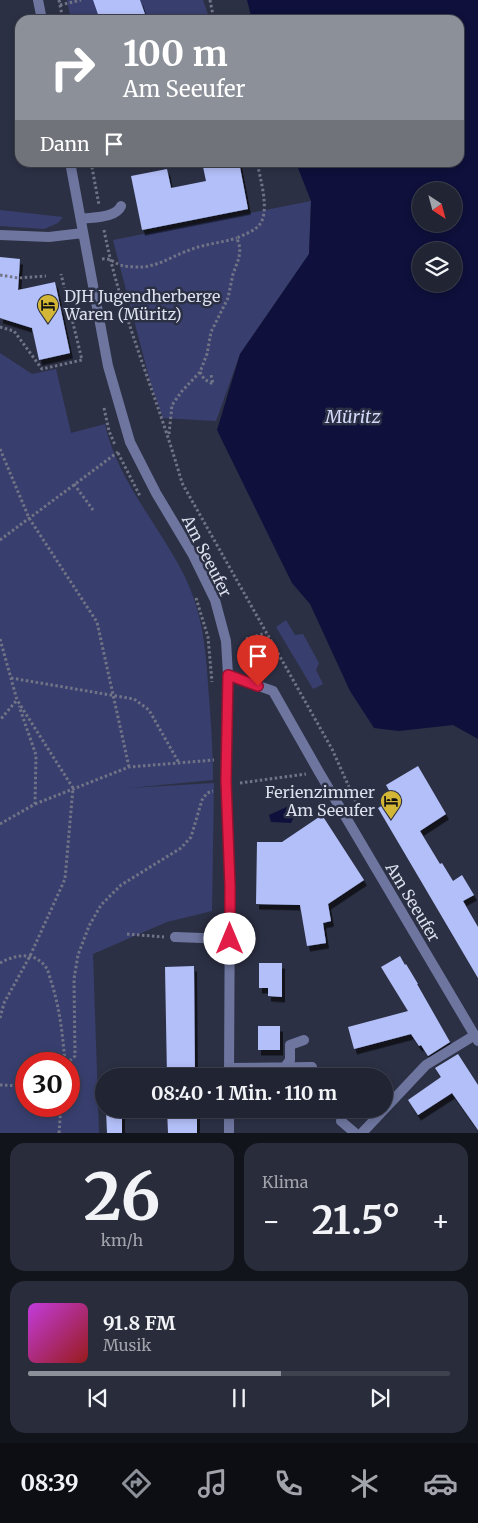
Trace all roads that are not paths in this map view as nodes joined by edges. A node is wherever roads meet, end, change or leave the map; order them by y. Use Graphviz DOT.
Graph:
graph roads {
  1 [pos="38,0"];
  2 [pos="41,15"];
  3 [pos="71,167"];
  4 [pos="121,206"];
  5 [pos="81,219"];
  6 [pos="83,234"];
  7 [pos="0,235"];
  8 [pos="228,675"];
  9 [pos="175,937"];
  10 [pos="230,939"];
  11 [pos="476,1038"];
  12 [pos="304,1040"];
  13 [pos="312,1067"];
  14 [pos="229,1068"];
  15 [pos="285,1068"];
  16 [pos="229,1118"];
  17 [pos="342,1121"];
  18 [pos="229,1133"];
  19 [pos="355,1133"];
  20 [pos="362,1133"];
  1 -- 2 [label="street"];
  3 -- 5 [label="street, Am Seeufer"];
  4 -- 5 [label="street"];
  5 -- 6 [label="street, Am Seeufer"];
  6 -- 7 [label="street"];
  6 -- 8 [label="street, Am Seeufer"];
  8 -- 10 [label="street"];
  8 -- 11 [label="street, Am Seeufer"];
  9 -- 10 [label="street"];
  10 -- 14 [label="street"];
  11 -- 20 [label="street"];
  12 -- 15 [label="street"];
  13 -- 15 [label="street"];
  16 -- 18 [label="street"];
  17 -- 19 [label="street"];
}
